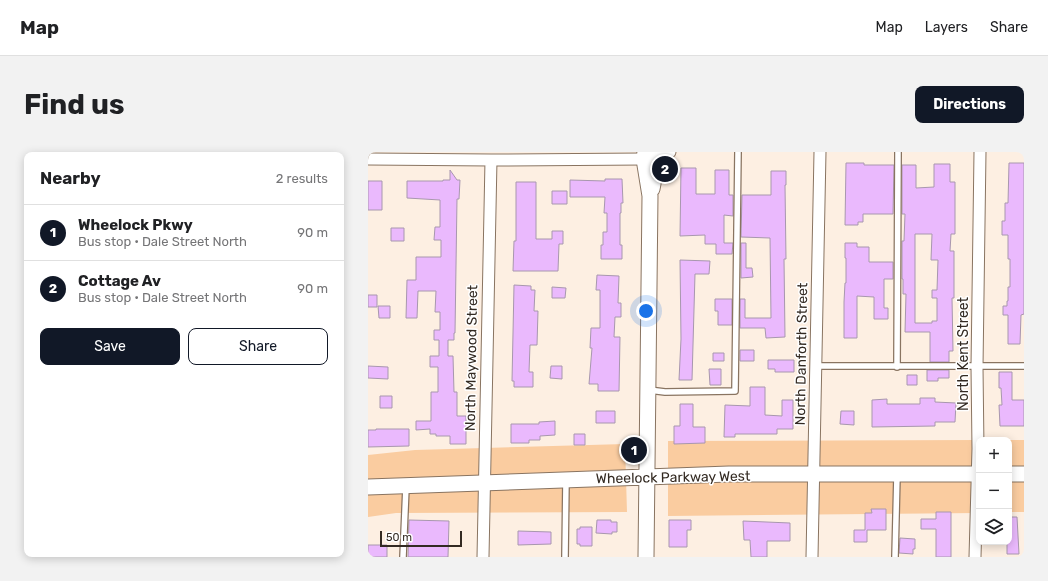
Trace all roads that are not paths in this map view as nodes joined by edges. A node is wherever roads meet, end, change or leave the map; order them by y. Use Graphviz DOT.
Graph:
graph roads {
  1 [pos="738,152"];
  2 [pos="820,152"];
  3 [pos="898,152"];
  4 [pos="980,152"];
  5 [pos="655,154"];
  6 [pos="368,159"];
  7 [pos="491,160"];
  8 [pos="816,366"];
  9 [pos="1024,366"];
  10 [pos="897,367"];
  11 [pos="977,367"];
  12 [pos="648,390"];
  13 [pos="978,473"];
  14 [pos="897,474"];
  15 [pos="976,474"];
  16 [pos="1012,474"];
  17 [pos="1024,474"];
  18 [pos="813,475"];
  19 [pos="647,476"];
  20 [pos="566,480"];
  21 [pos="484,482"];
  22 [pos="406,485"];
  23 [pos="368,487"];
  24 [pos="976,509"];
  25 [pos="403,557"];
  26 [pos="483,557"];
  27 [pos="565,557"];
  28 [pos="646,557"];
  29 [pos="812,557"];
  30 [pos="896,557"];
  31 [pos="974,557"];
  1 -- 12 [label="lane"];
  2 -- 8 [label="street, North Danforth Street"];
  3 -- 10 [label="lane"];
  4 -- 11 [label="street, North Kent Street"];
  5 -- 7 [label="street"];
  5 -- 12 [label="street"];
  6 -- 7 [label="street"];
  7 -- 21 [label="street, North Maywood Street"];
  8 -- 10 [label="lane"];
  8 -- 18 [label="street, North Danforth Street"];
  9 -- 11 [label="lane"];
  10 -- 11 [label="lane"];
  11 -- 13 [label="street, North Kent Street"];
  12 -- 19 [label="street"];
  14 -- 15 [label="street, Wheelock Parkway West"];
  14 -- 18 [label="street, Wheelock Parkway West"];
  14 -- 30 [label="lane"];
  16 -- 17 [label="street"];
  18 -- 19 [label="street, Wheelock Parkway West"];
  18 -- 29 [label="street, North Danforth Street"];
  19 -- 20 [label="street, Wheelock Parkway West"];
  19 -- 28 [label="street"];
  20 -- 21 [label="street, Wheelock Parkway West"];
  20 -- 27 [label="lane"];
  21 -- 22 [label="street, Wheelock Parkway West"];
  21 -- 26 [label="street, North Maywood Street"];
  22 -- 23 [label="street, Wheelock Parkway West"];
  22 -- 25 [label="lane"];
  24 -- 31 [label="street, North Kent Street"];
}
